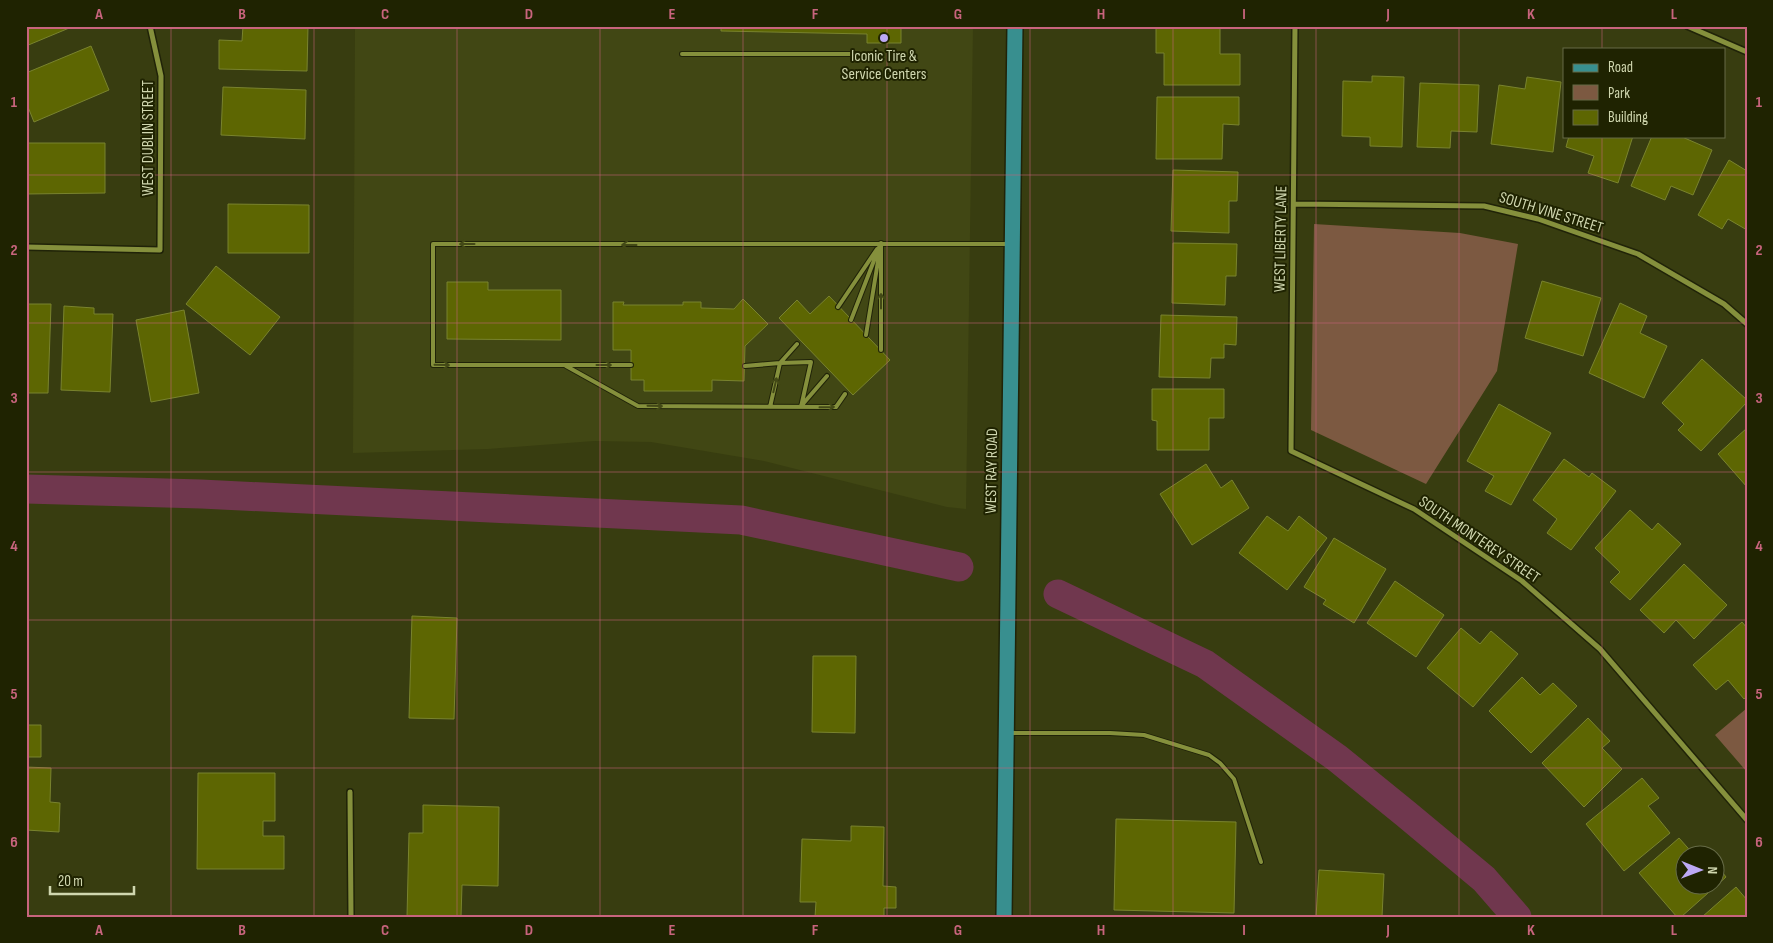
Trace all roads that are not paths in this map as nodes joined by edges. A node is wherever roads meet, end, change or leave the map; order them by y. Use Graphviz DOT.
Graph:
graph roads {
  1 [pos="150,26"];
  2 [pos="1015,26"];
  3 [pos="1295,26"];
  4 [pos="1686,26"];
  5 [pos="1747,52"];
  6 [pos="682,54"];
  7 [pos="858,54"];
  8 [pos="1294,204"];
  9 [pos="881,243"];
  10 [pos="1013,244"];
  11 [pos="26,246"];
  12 [pos="838,306"];
  13 [pos="852,320"];
  14 [pos="1747,324"];
  15 [pos="866,335"];
  16 [pos="797,344"];
  17 [pos="881,350"];
  18 [pos="780,363"];
  19 [pos="564,365"];
  20 [pos="631,365"];
  21 [pos="745,366"];
  22 [pos="827,376"];
  23 [pos="845,394"];
  24 [pos="770,407"];
  25 [pos="801,407"];
  26 [pos="1291,451"];
  27 [pos="1006,732"];
  28 [pos="350,792"];
  29 [pos="1747,820"];
  30 [pos="1261,862"];
  31 [pos="351,917"];
  32 [pos="1004,917"];
  1 -- 11 [label="street, WEST DUBLIN STREET"];
  2 -- 10 [label="main road, WEST RAY ROAD"];
  3 -- 8 [label="street, WEST LIBERTY LANE"];
  4 -- 5 [label="street"];
  6 -- 7 [label="lane"];
  8 -- 14 [label="street, SOUTH VINE STREET"];
  8 -- 26 [label="street, WEST LIBERTY LANE"];
  9 -- 10 [label="lane"];
  9 -- 12 [label="lane"];
  9 -- 13 [label="lane"];
  9 -- 15 [label="lane"];
  17 -- 9 [label="lane, one-way"];
  9 -- 19 [label="lane, one-way"];
  10 -- 27 [label="main road, WEST RAY ROAD"];
  16 -- 18 [label="lane"];
  18 -- 21 [label="lane"];
  24 -- 18 [label="lane, one-way"];
  18 -- 25 [label="lane"];
  19 -- 20 [label="lane, one-way"];
  19 -- 24 [label="lane, one-way"];
  22 -- 25 [label="lane"];
  25 -- 23 [label="lane, one-way"];
  24 -- 25 [label="lane"];
  26 -- 29 [label="street, SOUTH MONTEREY STREET"];
  27 -- 30 [label="lane"];
  27 -- 32 [label="main road, WEST RAY ROAD"];
  28 -- 31 [label="street"];
}
